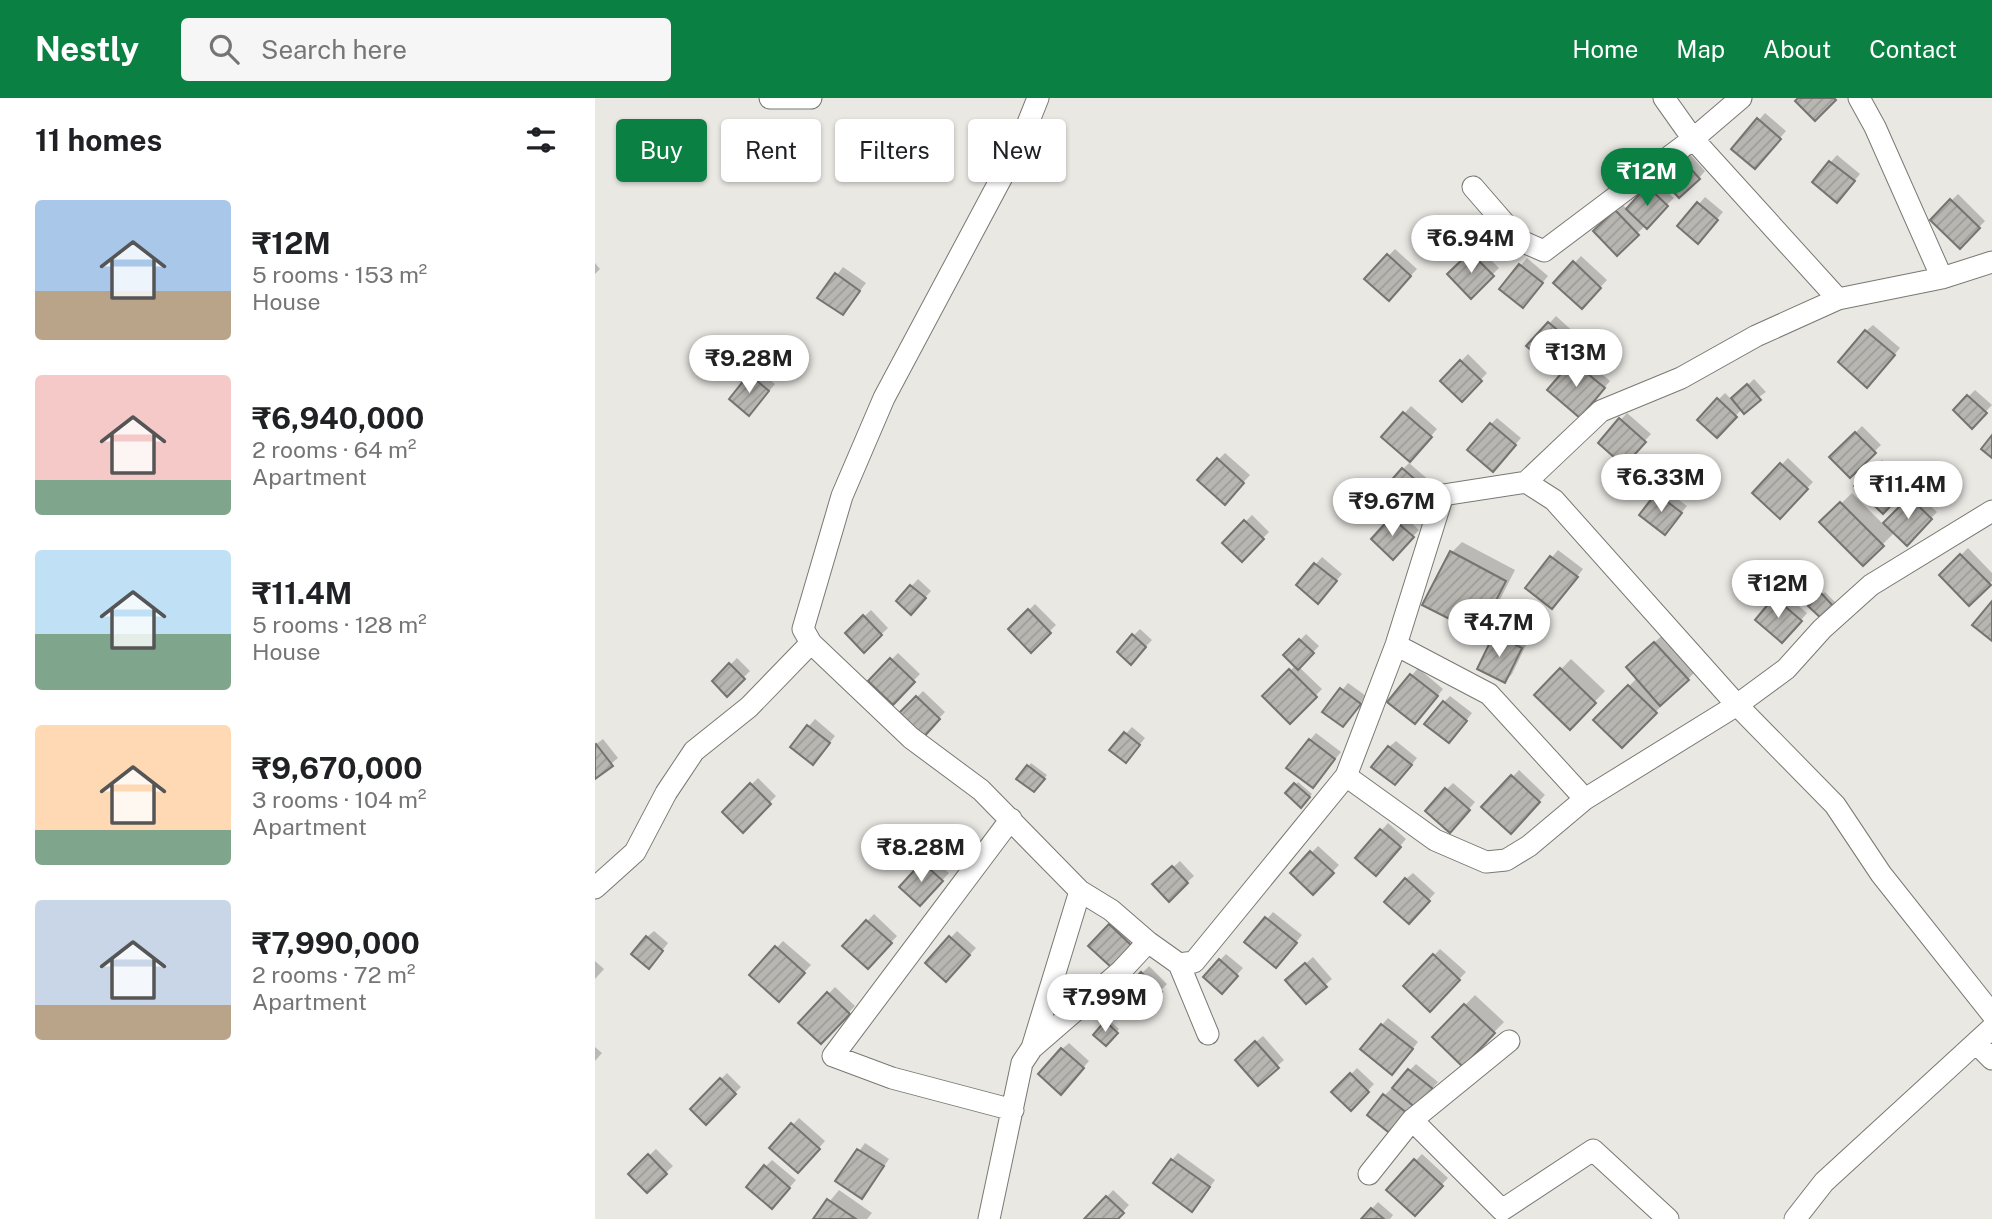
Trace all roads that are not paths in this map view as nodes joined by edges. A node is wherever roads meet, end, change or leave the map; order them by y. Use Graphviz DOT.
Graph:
graph roads {
  1 [pos="770,98"];
  2 [pos="811,98"];
  3 [pos="1038,98"];
  4 [pos="1664,98"];
  5 [pos="1741,98"];
  6 [pos="1859,98"];
  7 [pos="1693,139"];
  8 [pos="1473,187"];
  9 [pos="1992,262"];
  10 [pos="1942,278"];
  11 [pos="1838,299"];
  12 [pos="1526,482"];
  13 [pos="1992,511"];
  14 [pos="811,643"];
  15 [pos="1396,646"];
  16 [pos="1737,705"];
  17 [pos="1346,776"];
  18 [pos="1585,799"];
  19 [pos="1011,819"];
  20 [pos="595,888"];
  21 [pos="1080,891"];
  22 [pos="1148,942"];
  23 [pos="1179,964"];
  24 [pos="1992,1014"];
  25 [pos="1992,1028"];
  26 [pos="1208,1034"];
  27 [pos="1509,1041"];
  28 [pos="1976,1043"];
  29 [pos="1033,1048"];
  30 [pos="1992,1059"];
  31 [pos="1013,1110"];
  32 [pos="1412,1120"];
  33 [pos="1369,1174"];
  34 [pos="1496,1215"];
  35 [pos="989,1219"];
  36 [pos="1668,1219"];
  37 [pos="1795,1219"];
  1 -- 2 [label="street"];
  3 -- 14 [label="street"];
  4 -- 7 [label="street"];
  5 -- 7 [label="street"];
  6 -- 10 [label="street"];
  7 -- 8 [label="street"];
  7 -- 11 [label="street"];
  9 -- 10 [label="street"];
  10 -- 11 [label="street"];
  11 -- 12 [label="street"];
  12 -- 15 [label="street"];
  12 -- 16 [label="street"];
  13 -- 16 [label="street"];
  14 -- 19 [label="street"];
  14 -- 20 [label="street"];
  15 -- 17 [label="street"];
  15 -- 18 [label="street"];
  16 -- 18 [label="street"];
  16 -- 24 [label="street"];
  17 -- 18 [label="street"];
  17 -- 23 [label="street"];
  19 -- 21 [label="street"];
  19 -- 31 [label="street"];
  21 -- 22 [label="street"];
  21 -- 29 [label="street"];
  22 -- 23 [label="street"];
  22 -- 29 [label="street"];
  23 -- 26 [label="street"];
  25 -- 28 [label="street"];
  27 -- 32 [label="street"];
  28 -- 30 [label="street"];
  28 -- 37 [label="street"];
  29 -- 31 [label="street"];
  31 -- 35 [label="street"];
  32 -- 33 [label="street"];
  32 -- 34 [label="street"];
  34 -- 36 [label="street"];
}
